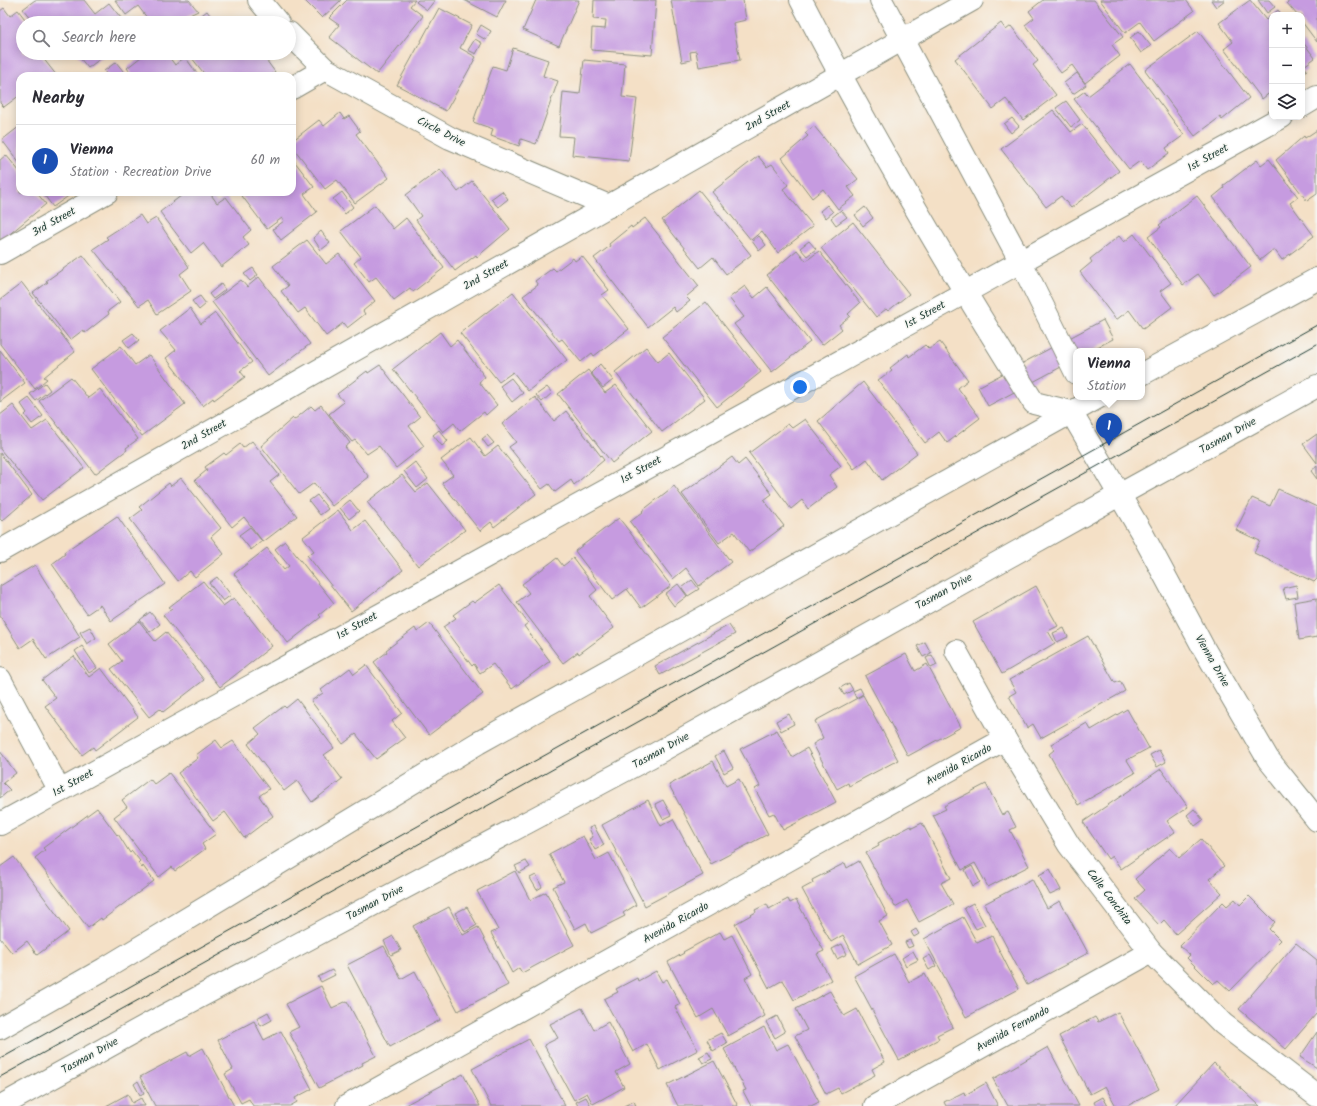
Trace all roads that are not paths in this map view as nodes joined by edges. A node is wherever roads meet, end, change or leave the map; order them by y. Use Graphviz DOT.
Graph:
graph roads {
  1 [pos="260,0"];
  2 [pos="801,0"];
  3 [pos="881,0"];
  4 [pos="972,0"];
  5 [pos="273,16"];
  6 [pos="902,40"];
  7 [pos="296,41"];
  8 [pos="325,69"];
  9 [pos="840,75"];
  10 [pos="296,86"];
  11 [pos="1317,97"];
  12 [pos="1305,104"];
  13 [pos="1277,120"];
  14 [pos="100,196"];
  15 [pos="609,206"];
  16 [pos="0,253"];
  17 [pos="1021,262"];
  18 [pos="1317,279"];
  19 [pos="965,294"];
  20 [pos="1073,367"];
  21 [pos="1145,372"];
  22 [pos="1317,386"];
  23 [pos="1074,400"];
  24 [pos="1093,400"];
  25 [pos="1071,412"];
  26 [pos="1119,495"];
  27 [pos="0,551"];
  28 [pos="956,651"];
  29 [pos="0,679"];
  30 [pos="1005,740"];
  31 [pos="60,791"];
  32 [pos="1317,820"];
  33 [pos="0,824"];
  34 [pos="1151,952"];
  35 [pos="0,1028"];
  36 [pos="1317,1096"];
  37 [pos="1,1106"];
  38 [pos="347,1106"];
  39 [pos="875,1106"];
  1 -- 5 [label="street"];
  2 -- 9 [label="street"];
  3 -- 6 [label="street"];
  4 -- 6 [label="street, 2nd Street"];
  6 -- 9 [label="street, 2nd Street"];
  6 -- 17 [label="street"];
  7 -- 8 [label="street, Circle Drive"];
  8 -- 10 [label="street"];
  8 -- 15 [label="street, Circle Drive"];
  9 -- 15 [label="street, 2nd Street"];
  9 -- 19 [label="street"];
  11 -- 12 [label="street"];
  13 -- 17 [label="street, 1st Street"];
  14 -- 16 [label="street, 3rd Street"];
  15 -- 27 [label="street, 2nd Street"];
  17 -- 19 [label="street, 1st Street"];
  17 -- 20 [label="street"];
  18 -- 21 [label="street"];
  19 -- 25 [label="street"];
  19 -- 31 [label="street, 1st Street"];
  22 -- 26 [label="street, Tasman Drive"];
  23 -- 25 [label="street"];
  24 -- 25 [label="street"];
  25 -- 26 [label="street, Vienna Drive"];
  25 -- 35 [label="street"];
  26 -- 32 [label="street, Vienna Drive"];
  26 -- 37 [label="street, Tasman Drive"];
  28 -- 30 [label="street, Calle Conchita"];
  29 -- 31 [label="street"];
  30 -- 34 [label="street, Calle Conchita"];
  30 -- 38 [label="street, Avenida Ricardo"];
  31 -- 33 [label="street, 1st Street"];
  34 -- 36 [label="street, Calle Conchita"];
  34 -- 39 [label="street, Avenida Fernando"];
}
